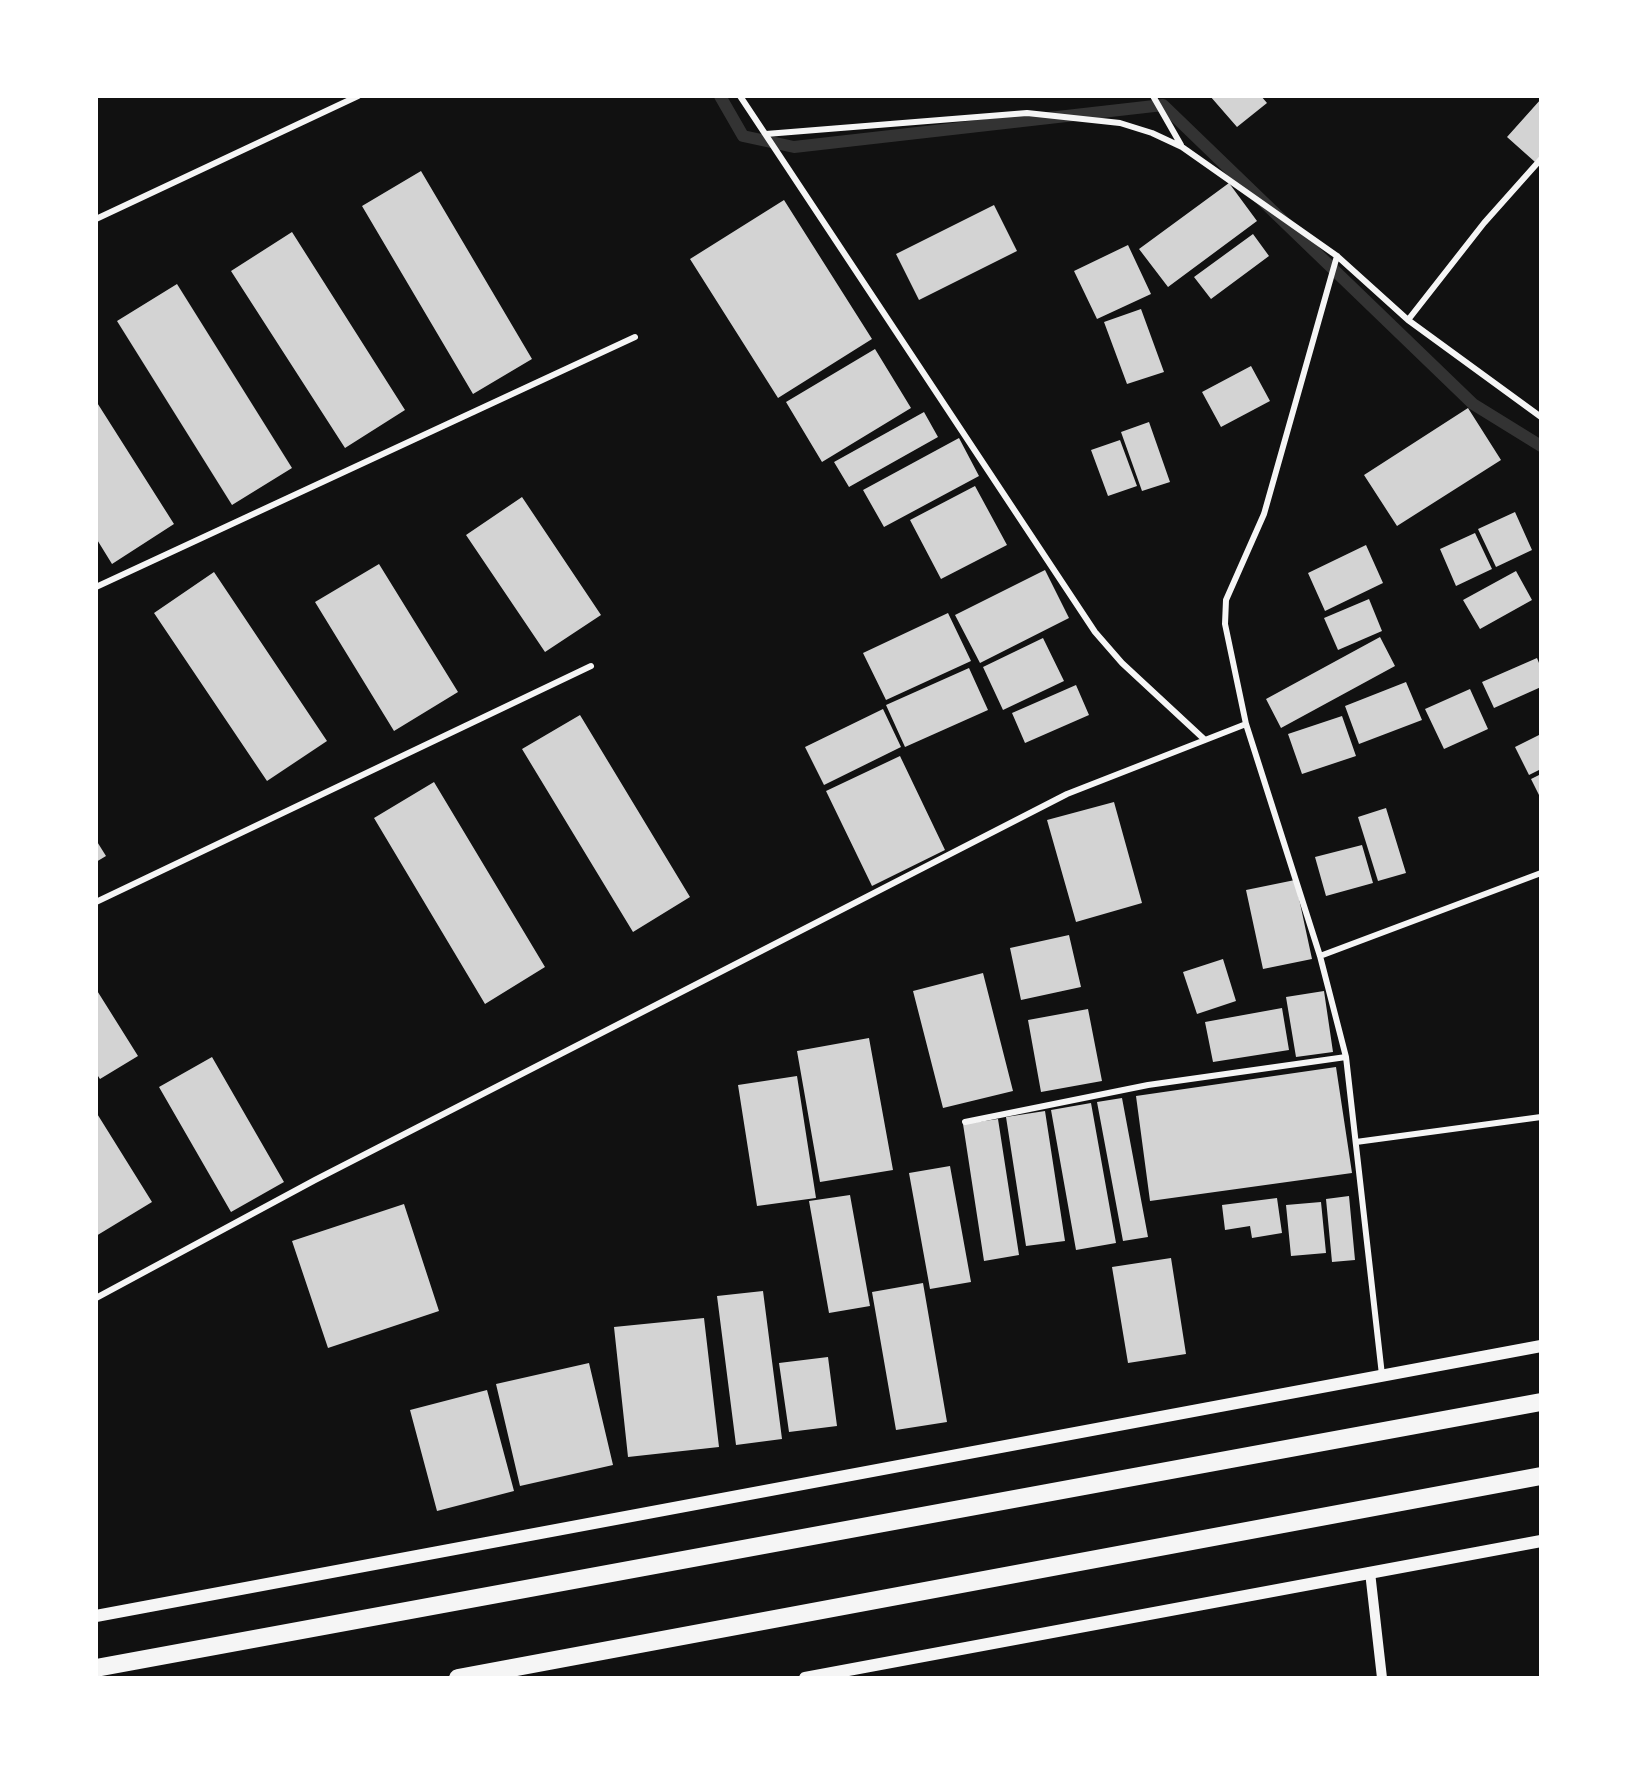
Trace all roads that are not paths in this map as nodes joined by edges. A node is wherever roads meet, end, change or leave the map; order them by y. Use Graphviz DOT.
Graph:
graph roads {
  1 [pos="358,96"];
  2 [pos="740,96"];
  3 [pos="1153,96"];
  4 [pos="766,134"];
  5 [pos="1182,147"];
  6 [pos="1541,159"];
  7 [pos="96,219"];
  8 [pos="1337,256"];
  9 [pos="1408,320"];
  10 [pos="635,337"];
  11 [pos="1541,417"];
  12 [pos="96,587"];
  13 [pos="591,666"];
  14 [pos="1246,724"];
  15 [pos="1205,740"];
  16 [pos="1541,873"];
  17 [pos="96,902"];
  18 [pos="1320,956"];
  19 [pos="1346,1057"];
  20 [pos="1541,1117"];
  21 [pos="965,1122"];
  22 [pos="1356,1142"];
  23 [pos="96,1298"];
  24 [pos="1541,1346"];
  25 [pos="1382,1375"];
  26 [pos="1541,1402"];
  27 [pos="1541,1476"];
  28 [pos="1541,1541"];
  29 [pos="1370,1572"];
  30 [pos="96,1616"];
  31 [pos="96,1668"];
  32 [pos="458,1678"];
  33 [pos="805,1678"];
  34 [pos="1382,1678"];
  1 -- 7 [label="street"];
  2 -- 4 [label="street"];
  3 -- 5 [label="street"];
  4 -- 5 [label="street"];
  4 -- 15 [label="street"];
  5 -- 8 [label="street"];
  6 -- 9 [label="street"];
  8 -- 9 [label="street"];
  8 -- 14 [label="street"];
  9 -- 11 [label="street"];
  10 -- 12 [label="street"];
  13 -- 17 [label="street"];
  14 -- 15 [label="street"];
  14 -- 18 [label="street"];
  15 -- 23 [label="street"];
  16 -- 18 [label="street"];
  18 -- 19 [label="street"];
  19 -- 21 [label="street"];
  19 -- 22 [label="street"];
  20 -- 22 [label="street"];
  22 -- 25 [label="street"];
  24 -- 25 [label="main road"];
  25 -- 30 [label="main road"];
  26 -- 31 [label="highway"];
  27 -- 32 [label="highway"];
  28 -- 29 [label="main road"];
  29 -- 33 [label="main road"];
  29 -- 34 [label="street"];
}
